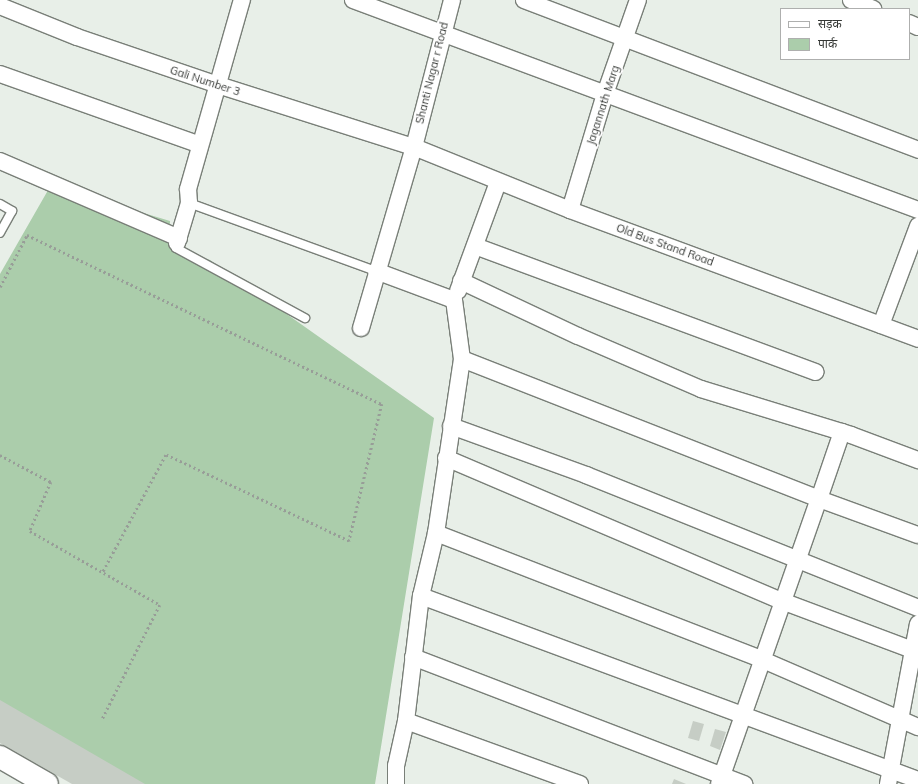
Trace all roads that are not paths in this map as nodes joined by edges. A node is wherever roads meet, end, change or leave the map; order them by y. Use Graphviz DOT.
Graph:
graph roads {
  1 [pos="2,0"];
  2 [pos="242,0"];
  3 [pos="353,0"];
  4 [pos="452,0"];
  5 [pos="524,0"];
  6 [pos="638,0"];
  7 [pos="851,0"];
  8 [pos="0,5"];
  9 [pos="871,8"];
  10 [pos="442,33"];
  11 [pos="625,37"];
  12 [pos="0,74"];
  13 [pos="218,85"];
  14 [pos="605,94"];
  15 [pos="200,146"];
  16 [pos="414,147"];
  17 [pos="918,150"];
  18 [pos="0,160"];
  19 [pos="498,182"];
  20 [pos="189,203"];
  21 [pos="0,204"];
  22 [pos="570,210"];
  23 [pos="918,210"];
  24 [pos="918,226"];
  25 [pos="0,233"];
  26 [pos="178,240"];
  27 [pos="474,246"];
  28 [pos="376,271"];
  29 [pos="462,281"];
  30 [pos="454,300"];
  31 [pos="305,318"];
  32 [pos="881,325"];
  33 [pos="361,328"];
  34 [pos="918,339"];
  35 [pos="462,359"];
  36 [pos="815,372"];
  37 [pos="451,426"];
  38 [pos="842,432"];
  39 [pos="446,458"];
  40 [pos="918,460"];
  41 [pos="819,499"];
  42 [pos="436,533"];
  43 [pos="918,535"];
  44 [pos="798,559"];
  45 [pos="421,596"];
  46 [pos="782,601"];
  47 [pos="918,608"];
  48 [pos="918,624"];
  49 [pos="916,651"];
  50 [pos="413,657"];
  51 [pos="763,660"];
  52 [pos="742,714"];
  53 [pos="901,720"];
  54 [pos="406,721"];
  55 [pos="918,727"];
  56 [pos="0,757"];
  57 [pos="890,778"];
  58 [pos="721,779"];
  59 [pos="918,780"];
  60 [pos="47,784"];
  61 [pos="396,784"];
  62 [pos="580,784"];
  63 [pos="744,784"];
  1 -- 8 [label="street"];
  2 -- 13 [label="street"];
  3 -- 10 [label="street"];
  4 -- 10 [label="street, Shanti Nagar r Road"];
  5 -- 11 [label="street"];
  6 -- 11 [label="street, Jagannath Marg"];
  7 -- 9 [label="street"];
  8 -- 13 [label="street, Gali Number 3"];
  10 -- 14 [label="street"];
  10 -- 16 [label="street, Shanti Nagar r Road"];
  11 -- 14 [label="street, Jagannath Marg"];
  11 -- 17 [label="street"];
  12 -- 15 [label="street"];
  13 -- 15 [label="street"];
  13 -- 16 [label="street, Gali Number 3"];
  14 -- 22 [label="street, Jagannath Marg"];
  14 -- 23 [label="street"];
  15 -- 20 [label="street"];
  16 -- 19 [label="street, Old Bus Stand Road"];
  16 -- 28 [label="street, Shanti Nagar r Road"];
  18 -- 26 [label="street"];
  19 -- 22 [label="street, Old Bus Stand Road"];
  19 -- 27 [label="street"];
  20 -- 26 [label="street"];
  20 -- 28 [label="lane"];
  21 -- 25 [label="lane"];
  22 -- 32 [label="street, Old Bus Stand Road"];
  24 -- 32 [label="street"];
  26 -- 31 [label="lane"];
  27 -- 29 [label="street"];
  27 -- 36 [label="street"];
  28 -- 30 [label="street"];
  28 -- 33 [label="street, Shanti Nagar r Road"];
  29 -- 30 [label="street"];
  29 -- 38 [label="street"];
  30 -- 35 [label="street"];
  32 -- 34 [label="street, Old Bus Stand Road"];
  35 -- 37 [label="street"];
  35 -- 41 [label="street"];
  37 -- 39 [label="street"];
  37 -- 44 [label="street"];
  38 -- 40 [label="street"];
  38 -- 41 [label="street"];
  39 -- 42 [label="street"];
  39 -- 46 [label="street"];
  41 -- 43 [label="street"];
  41 -- 44 [label="street"];
  42 -- 45 [label="street"];
  42 -- 51 [label="street"];
  44 -- 46 [label="street"];
  44 -- 47 [label="street"];
  45 -- 50 [label="street"];
  45 -- 52 [label="street"];
  46 -- 49 [label="street"];
  46 -- 51 [label="street"];
  48 -- 49 [label="street"];
  49 -- 53 [label="street"];
  50 -- 54 [label="street"];
  50 -- 58 [label="street"];
  51 -- 52 [label="street"];
  51 -- 53 [label="street"];
  52 -- 57 [label="street"];
  52 -- 58 [label="street"];
  53 -- 55 [label="street"];
  53 -- 57 [label="street"];
  54 -- 61 [label="street"];
  54 -- 62 [label="street"];
  56 -- 60 [label="main road"];
  57 -- 59 [label="street"];
  58 -- 63 [label="street"];
}
